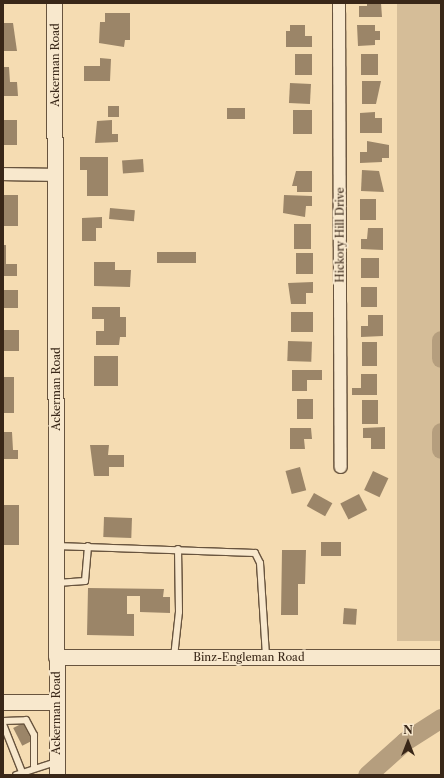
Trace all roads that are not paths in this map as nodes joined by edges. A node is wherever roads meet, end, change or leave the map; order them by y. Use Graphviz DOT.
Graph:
graph roads {
  1 [pos="54,3"];
  2 [pos="339,3"];
  3 [pos="3,174"];
  4 [pos="55,175"];
  5 [pos="340,467"];
  6 [pos="56,546"];
  7 [pos="88,546"];
  8 [pos="178,549"];
  9 [pos="56,583"];
  10 [pos="56,657"];
  11 [pos="174,657"];
  12 [pos="266,657"];
  13 [pos="441,657"];
  14 [pos="3,702"];
  15 [pos="56,702"];
  16 [pos="3,723"];
  17 [pos="34,766"];
  18 [pos="57,769"];
  19 [pos="19,773"];
  1 -- 4 [label="street, Ackerman Road"];
  2 -- 5 [label="street, Hickory Hill Drive"];
  3 -- 4 [label="street"];
  4 -- 6 [label="street, Ackerman Road"];
  6 -- 7 [label="lane"];
  6 -- 9 [label="street, Ackerman Road"];
  7 -- 8 [label="lane"];
  7 -- 9 [label="lane"];
  8 -- 11 [label="lane"];
  8 -- 12 [label="lane"];
  9 -- 10 [label="street, Ackerman Road"];
  10 -- 11 [label="street, Binz-Engleman Road"];
  10 -- 15 [label="street, Ackerman Road"];
  11 -- 12 [label="street, Binz-Engleman Road"];
  12 -- 13 [label="street, Binz-Engleman Road"];
  14 -- 15 [label="street"];
  15 -- 18 [label="street, Ackerman Road"];
  16 -- 17 [label="lane"];
  16 -- 19 [label="lane"];
  17 -- 18 [label="lane"];
  17 -- 19 [label="lane"];
}
